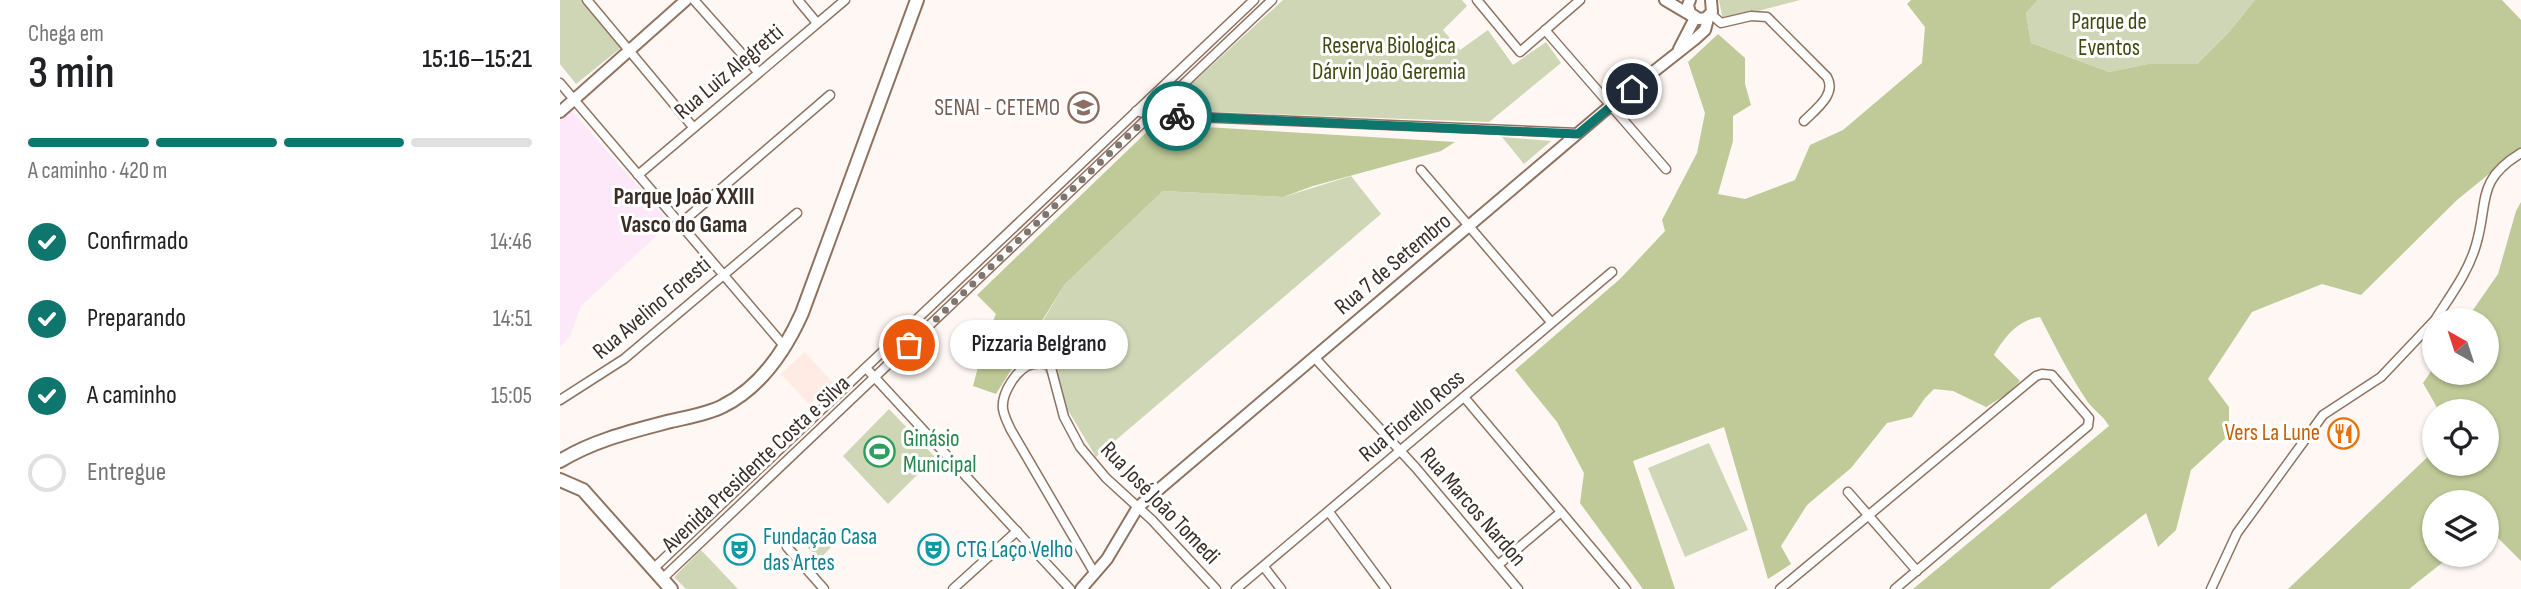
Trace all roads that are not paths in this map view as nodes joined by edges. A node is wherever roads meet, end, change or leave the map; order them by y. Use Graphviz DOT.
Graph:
graph roads {
  1 [pos="587,0"];
  2 [pos="686,0"];
  3 [pos="694,0"];
  4 [pos="798,0"];
  5 [pos="845,0"];
  6 [pos="1254,0"];
  7 [pos="1272,0"];
  8 [pos="1477,0"];
  9 [pos="1580,0"];
  10 [pos="1665,0"];
  11 [pos="1690,0"];
  12 [pos="1711,0"];
  13 [pos="914,2"];
  14 [pos="1238,15"];
  15 [pos="1710,15"];
  16 [pos="1694,17"];
  17 [pos="817,23"];
  18 [pos="1247,23"];
  19 [pos="1545,30"];
  20 [pos="629,51"];
  21 [pos="1676,55"];
  22 [pos="758,72"];
  23 [pos="560,83"];
  24 [pos="830,95"];
  25 [pos="574,100"];
  26 [pos="1610,106"];
  27 [pos="1136,111"];
  28 [pos="560,112"];
  29 [pos="1150,115"];
  30 [pos="1804,121"];
  31 [pos="693,127"];
  32 [pos="1578,134"];
  33 [pos="2521,153"];
  34 [pos="1666,169"];
  35 [pos="1421,170"];
  36 [pos="638,175"];
  37 [pos="797,213"];
  38 [pos="680,224"];
  39 [pos="1469,228"];
  40 [pos="969,269"];
  41 [pos="1612,272"];
  42 [pos="723,274"];
  43 [pos="978,279"];
  44 [pos="2442,308"];
  45 [pos="1551,323"];
  46 [pos="2422,334"];
  47 [pos="785,347"];
  48 [pos="1314,357"];
  49 [pos="866,368"];
  50 [pos="875,377"];
  51 [pos="1464,397"];
  52 [pos="560,400"];
  53 [pos="809,423"];
  54 [pos="817,431"];
  55 [pos="1399,451"];
  56 [pos="561,461"];
  57 [pos="560,480"];
  58 [pos="1848,492"];
  59 [pos="722,504"];
  60 [pos="1138,507"];
  61 [pos="1329,512"];
  62 [pos="1561,512"];
  63 [pos="732,514"];
  64 [pos="1868,515"];
  65 [pos="1017,531"];
  66 [pos="787,547"];
  67 [pos="1498,565"];
  68 [pos="1264,567"];
  69 [pos="1917,571"];
  70 [pos="1095,575"];
  71 [pos="662,579"];
  72 [pos="824,589"];
  73 [pos="953,589"];
  74 [pos="1070,589"];
  75 [pos="1081,589"];
  76 [pos="1216,589"];
  77 [pos="1236,589"];
  78 [pos="1281,589"];
  79 [pos="1386,589"];
  80 [pos="1518,589"];
  81 [pos="1626,589"];
  82 [pos="1780,589"];
  83 [pos="1895,589"];
  84 [pos="2211,589"];
  1 -- 20 [label="street"];
  2 -- 20 [label="street"];
  3 -- 22 [label="street"];
  4 -- 17 [label="street"];
  5 -- 17 [label="street, Rua Luiz Alegretti"];
  6 -- 14 [label="street, Avenida Presidente Costa e Silva"];
  7 -- 18 [label="street, Avenida Presidente Costa e Silva"];
  8 -- 19 [label="street"];
  9 -- 19 [label="street"];
  10 -- 16 [label="street"];
  11 -- 16 [label="street"];
  12 -- 15 [label="street"];
  13 -- 47 [label="main road"];
  14 -- 18 [label="street"];
  14 -- 27 [label="street, Avenida Presidente Costa e Silva"];
  15 -- 16 [label="street"];
  15 -- 21 [label="street, Rua 7 de Setembro"];
  15 -- 30 [label="street"];
  16 -- 21 [label="street, Rua 7 de Setembro"];
  17 -- 22 [label="street, Rua Luiz Alegretti"];
  18 -- 29 [label="street, Avenida Presidente Costa e Silva"];
  19 -- 26 [label="street"];
  20 -- 25 [label="street"];
  20 -- 31 [label="street"];
  21 -- 26 [label="street, Rua 7 de Setembro"];
  22 -- 31 [label="street, Rua Luiz Alegretti"];
  23 -- 25 [label="street"];
  24 -- 38 [label="street"];
  25 -- 28 [label="street"];
  25 -- 36 [label="street"];
  26 -- 32 [label="street, Rua 7 de Setembro"];
  26 -- 34 [label="street"];
  27 -- 29 [label="street"];
  27 -- 40 [label="street, Avenida Presidente Costa e Silva"];
  29 -- 32 [label="street"];
  29 -- 43 [label="street, Avenida Presidente Costa e Silva"];
  31 -- 36 [label="street, Rua Luiz Alegretti"];
  32 -- 39 [label="street, Rua 7 de Setembro"];
  33 -- 44 [label="street"];
  35 -- 39 [label="street"];
  36 -- 38 [label="street"];
  37 -- 42 [label="street, Rua Avelino Foresti"];
  38 -- 42 [label="street"];
  39 -- 45 [label="street"];
  39 -- 48 [label="street, Rua 7 de Setembro"];
  40 -- 43 [label="street"];
  40 -- 49 [label="street, Avenida Presidente Costa e Silva"];
  41 -- 45 [label="street, Rua Fiorello Ross"];
  42 -- 47 [label="street"];
  42 -- 52 [label="street, Rua Avelino Foresti"];
  43 -- 50 [label="street, Avenida Presidente Costa e Silva"];
  45 -- 51 [label="street, Rua Fiorello Ross"];
  46 -- 84 [label="street"];
  47 -- 56 [label="main road"];
  48 -- 55 [label="street, Rua Marcos Nardon"];
  48 -- 60 [label="street, Rua 7 de Setembro"];
  49 -- 50 [label="street"];
  49 -- 53 [label="street, Avenida Presidente Costa e Silva"];
  50 -- 54 [label="street, Avenida Presidente Costa e Silva"];
  50 -- 65 [label="street"];
  51 -- 55 [label="street, Rua Fiorello Ross"];
  51 -- 62 [label="street"];
  53 -- 54 [label="street"];
  53 -- 59 [label="street, Avenida Presidente Costa e Silva"];
  54 -- 63 [label="street, Avenida Presidente Costa e Silva"];
  55 -- 61 [label="street, Rua Fiorello Ross"];
  55 -- 67 [label="street, Rua Marcos Nardon"];
  57 -- 71 [label="main road"];
  58 -- 64 [label="street"];
  59 -- 63 [label="street"];
  59 -- 71 [label="street, Avenida Presidente Costa e Silva"];
  60 -- 70 [label="street, Rua 7 de Setembro"];
  60 -- 70 [label="street, Rua José João Tomedi"];
  60 -- 76 [label="street, Rua José João Tomedi"];
  61 -- 68 [label="street, Rua Fiorello Ross"];
  61 -- 79 [label="street"];
  62 -- 67 [label="street"];
  62 -- 81 [label="street"];
  63 -- 71 [label="street, Avenida Presidente Costa e Silva"];
  64 -- 69 [label="street"];
  64 -- 69 [label="street"];
  64 -- 82 [label="street"];
  65 -- 73 [label="street"];
  65 -- 74 [label="street"];
  66 -- 72 [label="street"];
  67 -- 80 [label="street, Rua Marcos Nardon"];
  68 -- 77 [label="street, Rua Fiorello Ross"];
  68 -- 78 [label="street"];
  69 -- 83 [label="street"];
  70 -- 75 [label="street, Rua 7 de Setembro"];
}
